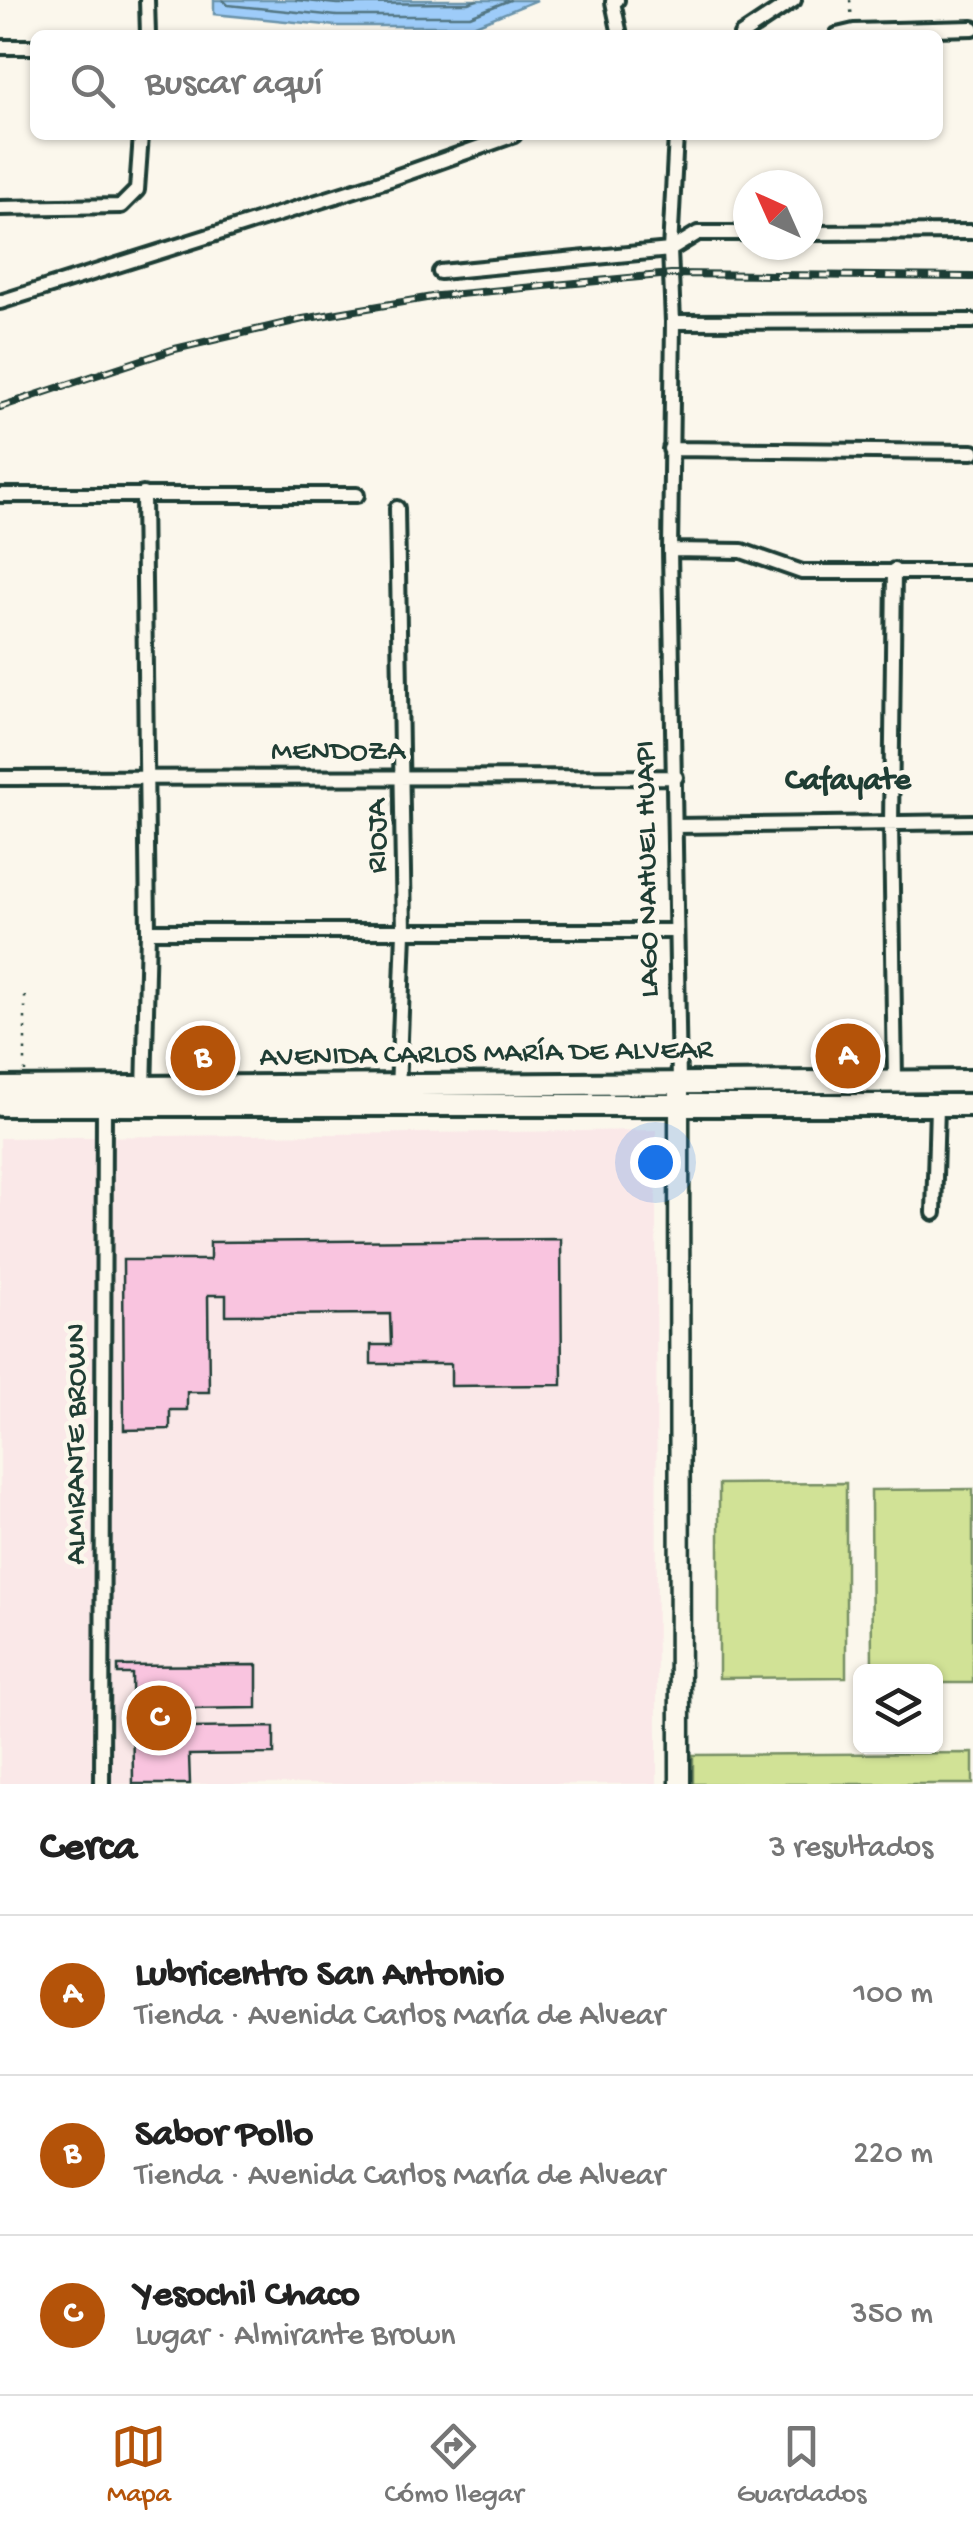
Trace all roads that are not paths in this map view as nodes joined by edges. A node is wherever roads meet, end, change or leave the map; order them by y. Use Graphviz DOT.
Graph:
graph roads {
  1 [pos="148,0"];
  2 [pos="794,0"];
  3 [pos="615,1"];
  4 [pos="973,28"];
  5 [pos="148,30"];
  6 [pos="619,30"];
  7 [pos="749,30"];
  8 [pos="894,30"];
  9 [pos="30,47"];
  10 [pos="0,48"];
  11 [pos="142,140"];
  12 [pos="500,140"];
  13 [pos="679,140"];
  14 [pos="0,208"];
  15 [pos="823,232"];
  16 [pos="973,232"];
  17 [pos="733,233"];
  18 [pos="670,250"];
  19 [pos="440,272"];
  20 [pos="0,302"];
  21 [pos="973,321"];
  22 [pos="673,322"];
  23 [pos="670,449"];
  24 [pos="973,452"];
  25 [pos="143,494"];
  26 [pos="357,495"];
  27 [pos="0,496"];
  28 [pos="397,508"];
  29 [pos="670,550"];
  30 [pos="894,570"];
  31 [pos="973,572"];
  32 [pos="676,777"];
  33 [pos="0,778"];
  34 [pos="404,778"];
  35 [pos="147,779"];
  36 [pos="973,822"];
  37 [pos="892,825"];
  38 [pos="676,826"];
  39 [pos="148,931"];
  40 [pos="676,931"];
  41 [pos="404,932"];
  42 [pos="895,1080"];
  43 [pos="973,1081"];
  44 [pos="0,1088"];
  45 [pos="398,1095"];
  46 [pos="679,1095"];
  47 [pos="144,1096"];
  48 [pos="104,1104"];
  49 [pos="0,1105"];
  50 [pos="973,1105"];
  51 [pos="937,1106"];
  52 [pos="934,1214"];
  53 [pos="102,1784"];
  54 [pos="680,1784"];
  1 -- 5 [label="street"];
  2 -- 7 [label="street"];
  3 -- 6 [label="street"];
  4 -- 8 [label="street"];
  9 -- 10 [label="street"];
  11 -- 14 [label="street"];
  12 -- 20 [label="street"];
  13 -- 18 [label="street, LAGO NAHUEL HUAPI"];
  15 -- 16 [label="street"];
  17 -- 18 [label="street"];
  18 -- 19 [label="street"];
  18 -- 22 [label="street, LAGO NAHUEL HUAPI"];
  21 -- 22 [label="street"];
  22 -- 23 [label="street, LAGO NAHUEL HUAPI"];
  23 -- 24 [label="street"];
  23 -- 29 [label="street, LAGO NAHUEL HUAPI"];
  25 -- 26 [label="street"];
  25 -- 27 [label="street"];
  25 -- 35 [label="street"];
  28 -- 34 [label="street, RIOJA"];
  29 -- 30 [label="street"];
  29 -- 32 [label="street, LAGO NAHUEL HUAPI"];
  30 -- 31 [label="street"];
  30 -- 37 [label="street"];
  32 -- 34 [label="street, MENDOZA"];
  32 -- 38 [label="street, LAGO NAHUEL HUAPI"];
  33 -- 35 [label="street, MENDOZA"];
  34 -- 35 [label="street, MENDOZA"];
  34 -- 41 [label="street, RIOJA"];
  35 -- 39 [label="street"];
  36 -- 37 [label="street"];
  37 -- 38 [label="street"];
  37 -- 42 [label="street"];
  38 -- 40 [label="street, LAGO NAHUEL HUAPI"];
  39 -- 41 [label="street"];
  39 -- 47 [label="street"];
  40 -- 41 [label="street"];
  40 -- 46 [label="street, LAGO NAHUEL HUAPI"];
  41 -- 45 [label="street, RIOJA"];
  42 -- 43 [label="main road, AVENIDA CARLOS MARÍA DE ALVEAR"];
  42 -- 46 [label="main road, AVENIDA CARLOS MARÍA DE ALVEAR"];
  44 -- 47 [label="main road, AVENIDA CARLOS MARÍA DE ALVEAR"];
  45 -- 46 [label="main road, AVENIDA CARLOS MARÍA DE ALVEAR"];
  45 -- 47 [label="main road, AVENIDA CARLOS MARÍA DE ALVEAR"];
  46 -- 51 [label="main road, AVENIDA CARLOS MARÍA DE ALVEAR"];
  46 -- 54 [label="main road, LAGO NAHUEL HUAPI"];
  47 -- 48 [label="main road, AVENIDA CARLOS MARÍA DE ALVEAR"];
  48 -- 49 [label="main road, AVENIDA CARLOS MARÍA DE ALVEAR"];
  48 -- 53 [label="street, ALMIRANTE BROWN"];
  50 -- 51 [label="main road, AVENIDA CARLOS MARÍA DE ALVEAR"];
  51 -- 52 [label="street"];
}
